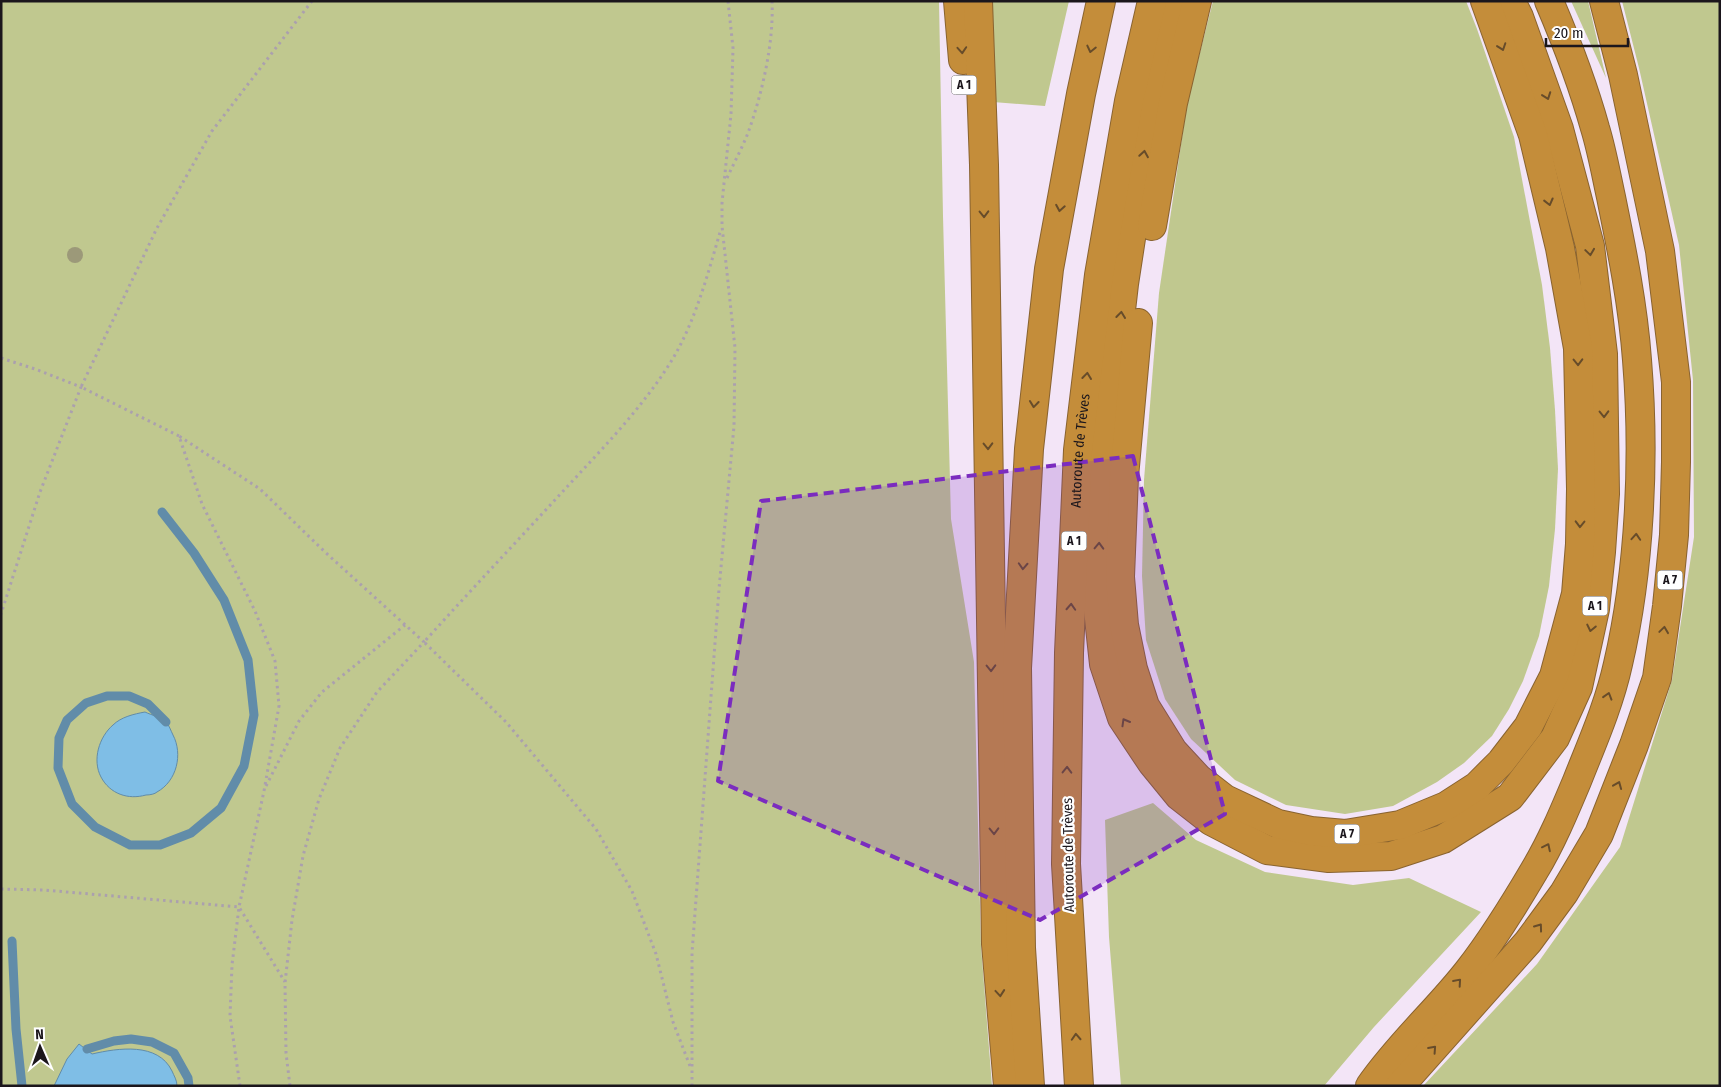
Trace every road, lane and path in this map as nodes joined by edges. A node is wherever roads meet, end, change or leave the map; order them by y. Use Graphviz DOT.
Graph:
graph roads {
  1 [pos="312,1"];
  2 [pos="728,1"];
  3 [pos="772,1"];
  4 [pos="958,1"];
  5 [pos="978,1"];
  6 [pos="1101,1"];
  7 [pos="1152,1"];
  8 [pos="1177,1"];
  9 [pos="1197,1"];
  10 [pos="1485,1"];
  11 [pos="1511,1"];
  12 [pos="1549,1"];
  13 [pos="1604,1"];
  14 [pos="984,165"];
  15 [pos="725,182"];
  16 [pos="722,226"];
  17 [pos="1,358"];
  18 [pos="81,387"];
  19 [pos="179,436"];
  20 [pos="1,614"];
  21 [pos="405,625"];
  22 [pos="424,642"];
  23 [pos="264,791"];
  24 [pos="1,889"];
  25 [pos="239,907"];
  26 [pos="285,983"];
  27 [pos="691,1069"];
  28 [pos="240,1086"];
  29 [pos="290,1086"];
  30 [pos="692,1086"];
  31 [pos="1008,1086"];
  32 [pos="1030,1086"];
  33 [pos="1079,1086"];
  34 [pos="1370,1086"];
  35 [pos="1400,1086"];
  1 -- 18 [label="path"];
  2 -- 15 [label="path"];
  3 -- 15 [label="path"];
  4 -- 14 [label="highway, A 1, one-way"];
  5 -- 14 [label="highway, A 1"];
  6 -- 32 [label="highway, one-way"];
  33 -- 7 [label="highway, Autoroute de Trèves / A 1, one-way"];
  11 -- 8 [label="highway, A 1, one-way"];
  10 -- 9 [label="highway, A 7, one-way"];
  34 -- 12 [label="highway, one-way"];
  35 -- 13 [label="highway, A 7, one-way"];
  14 -- 31 [label="highway, A 1, one-way"];
  15 -- 16 [label="path"];
  16 -- 22 [label="path"];
  16 -- 27 [label="path"];
  17 -- 18 [label="path"];
  18 -- 19 [label="path"];
  18 -- 20 [label="path"];
  19 -- 21 [label="path"];
  19 -- 23 [label="path"];
  21 -- 22 [label="path"];
  21 -- 23 [label="path"];
  22 -- 26 [label="path"];
  22 -- 27 [label="path"];
  23 -- 25 [label="path"];
  24 -- 25 [label="path"];
  25 -- 26 [label="path"];
  25 -- 28 [label="path"];
  26 -- 29 [label="path"];
  27 -- 30 [label="path"];
}
